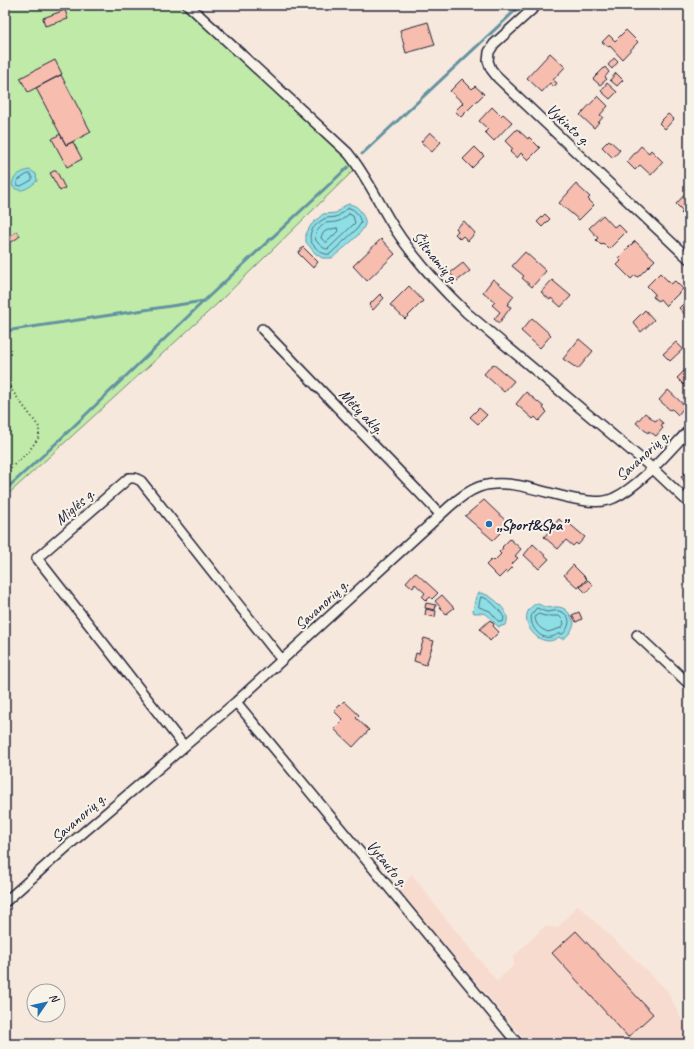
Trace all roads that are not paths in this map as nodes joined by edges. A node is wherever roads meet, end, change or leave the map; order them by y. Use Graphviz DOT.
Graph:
graph roads {
  1 [pos="188,5"];
  2 [pos="537,5"];
  3 [pos="689,258"];
  4 [pos="262,328"];
  5 [pos="689,430"];
  6 [pos="652,468"];
  7 [pos="689,503"];
  8 [pos="440,514"];
  9 [pos="637,635"];
  10 [pos="282,660"];
  11 [pos="689,684"];
  12 [pos="236,702"];
  13 [pos="184,746"];
  14 [pos="5,902"];
  15 [pos="518,1044"];
  1 -- 6 [label="street, Šiltnamių g."];
  2 -- 3 [label="street, Vykinto g."];
  4 -- 8 [label="street, Mėtų aklg."];
  5 -- 6 [label="street, Savanorių g."];
  6 -- 7 [label="street, Šiltnamių g."];
  6 -- 8 [label="street, Savanorių g."];
  8 -- 10 [label="street, Savanorių g."];
  9 -- 11 [label="street"];
  10 -- 12 [label="street, Savanorių g."];
  10 -- 13 [label="street, Miglės g."];
  12 -- 13 [label="street, Savanorių g."];
  12 -- 15 [label="street, Vytauto g."];
  13 -- 14 [label="street, Savanorių g."];
}
